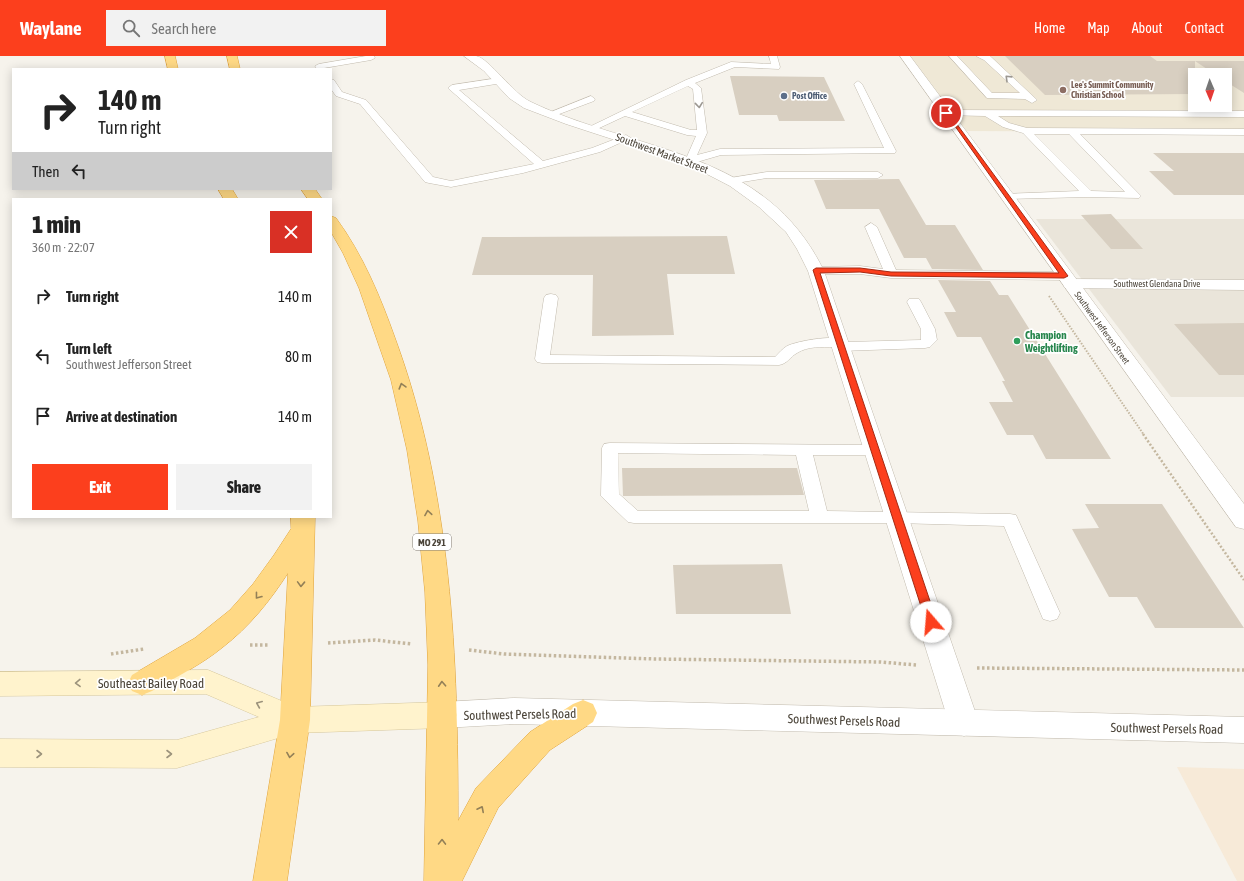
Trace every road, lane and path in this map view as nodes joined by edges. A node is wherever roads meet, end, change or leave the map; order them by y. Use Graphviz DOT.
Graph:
graph roads {
  1 [pos="170,56"];
  2 [pos="232,56"];
  3 [pos="370,56"];
  4 [pos="469,56"];
  5 [pos="773,56"];
  6 [pos="905,56"];
  7 [pos="953,56"];
  8 [pos="980,56"];
  9 [pos="734,60"];
  10 [pos="173,68"];
  11 [pos="235,68"];
  12 [pos="321,68"];
  13 [pos="499,81"];
  14 [pos="688,82"];
  15 [pos="332,83"];
  16 [pos="858,84"];
  17 [pos="1027,96"];
  18 [pos="591,99"];
  19 [pos="624,113"];
  20 [pos="946,113"];
  21 [pos="986,113"];
  22 [pos="1047,113"];
  23 [pos="551,114"];
  24 [pos="1244,114"];
  25 [pos="592,128"];
  26 [pos="1026,131"];
  27 [pos="1071,131"];
  28 [pos="1244,132"];
  29 [pos="702,133"];
  30 [pos="626,138"];
  31 [pos="690,161"];
  32 [pos="541,165"];
  33 [pos="878,175"];
  34 [pos="730,181"];
  35 [pos="1088,194"];
  36 [pos="1006,196"];
  37 [pos="332,222"];
  38 [pos="872,227"];
  39 [pos="816,270"];
  40 [pos="891,274"];
  41 [pos="1035,276"];
  42 [pos="1067,280"];
  43 [pos="1244,285"];
  44 [pos="551,298"];
  45 [pos="914,302"];
  46 [pos="841,345"];
  47 [pos="803,450"];
  48 [pos="875,450"];
  49 [pos="820,517"];
  50 [pos="896,517"];
  51 [pos="1244,521"];
  52 [pos="303,523"];
  53 [pos="1244,580"];
  54 [pos="1050,613"];
  55 [pos="213,640"];
  56 [pos="298,645"];
  57 [pos="150,648"];
  58 [pos="440,648"];
  59 [pos="103,655"];
  60 [pos="946,668"];
  61 [pos="1244,670"];
  62 [pos="142,683"];
  63 [pos="0,684"];
  64 [pos="583,713"];
  65 [pos="443,715"];
  66 [pos="295,720"];
  67 [pos="964,724"];
  68 [pos="1244,730"];
  69 [pos="0,753"];
  70 [pos="270,881"];
  71 [pos="443,881"];
  1 -- 10 [label="highway"];
  2 -- 11 [label="highway"];
  3 -- 12 [label="lane"];
  4 -- 13 [label="street, Southwest Market Street"];
  5 -- 9 [label="lane"];
  6 -- 20 [label="street, Southwest Jefferson Street"];
  7 -- 17 [label="lane"];
  17 -- 8 [label="lane, one-way"];
  9 -- 14 [label="lane"];
  13 -- 23 [label="street, Southwest Market Street"];
  13 -- 32 [label="lane"];
  14 -- 19 [label="lane"];
  14 -- 29 [label="lane, one-way"];
  15 -- 32 [label="lane"];
  16 -- 31 [label="lane"];
  17 -- 22 [label="lane"];
  18 -- 23 [label="lane"];
  19 -- 25 [label="lane"];
  19 -- 29 [label="lane"];
  20 -- 21 [label="lane"];
  20 -- 36 [label="street, Southwest Jefferson Street"];
  21 -- 22 [label="lane"];
  21 -- 26 [label="lane"];
  22 -- 24 [label="lane"];
  23 -- 25 [label="street, Southwest Market Street"];
  25 -- 30 [label="street, Southwest Market Street"];
  26 -- 27 [label="lane"];
  26 -- 35 [label="lane"];
  27 -- 28 [label="lane"];
  27 -- 35 [label="lane"];
  29 -- 31 [label="lane"];
  30 -- 31 [label="street, Southwest Market Street"];
  30 -- 32 [label="lane"];
  31 -- 34 [label="street, Southwest Market Street"];
  33 -- 34 [label="lane"];
  34 -- 39 [label="street, Southwest Market Street"];
  35 -- 36 [label="lane"];
  36 -- 42 [label="street, Southwest Jefferson Street"];
  58 -- 37 [label="highway, MO 291, one-way"];
  38 -- 40 [label="lane"];
  39 -- 40 [label="lane"];
  39 -- 46 [label="street, Southwest Market Street"];
  40 -- 41 [label="lane"];
  41 -- 42 [label="lane"];
  41 -- 53 [label="path"];
  42 -- 43 [label="street, Southwest Glendana Drive"];
  42 -- 51 [label="street, Southwest Jefferson Street"];
  44 -- 46 [label="lane"];
  45 -- 46 [label="lane"];
  46 -- 48 [label="street, Southwest Market Street"];
  47 -- 48 [label="lane"];
  47 -- 49 [label="lane"];
  47 -- 49 [label="lane"];
  48 -- 50 [label="street, Southwest Market Street"];
  49 -- 50 [label="lane"];
  50 -- 54 [label="lane"];
  50 -- 60 [label="street, Southwest Market Street"];
  52 -- 55 [label="highway, one-way"];
  52 -- 56 [label="highway, one-way"];
  55 -- 56 [label="path"];
  55 -- 62 [label="highway"];
  56 -- 58 [label="path"];
  56 -- 66 [label="highway"];
  57 -- 59 [label="path"];
  58 -- 60 [label="path"];
  65 -- 58 [label="highway, MO 291, one-way"];
  60 -- 61 [label="path"];
  60 -- 67 [label="street, Southwest Market Street"];
  62 -- 63 [label="main road, Southeast Bailey Road, one-way"];
  66 -- 62 [label="main road, Southeast Bailey Road, one-way"];
  64 -- 65 [label="street, Southwest Persels Road"];
  64 -- 67 [label="street, Southwest Persels Road"];
  71 -- 64 [label="highway, one-way"];
  65 -- 66 [label="main road, Southeast Bailey Road"];
  71 -- 65 [label="highway, MO 291, one-way"];
  69 -- 66 [label="main road, Southeast Bailey Road, one-way"];
  66 -- 70 [label="highway, one-way"];
  67 -- 68 [label="street, Southwest Persels Road"];
}
